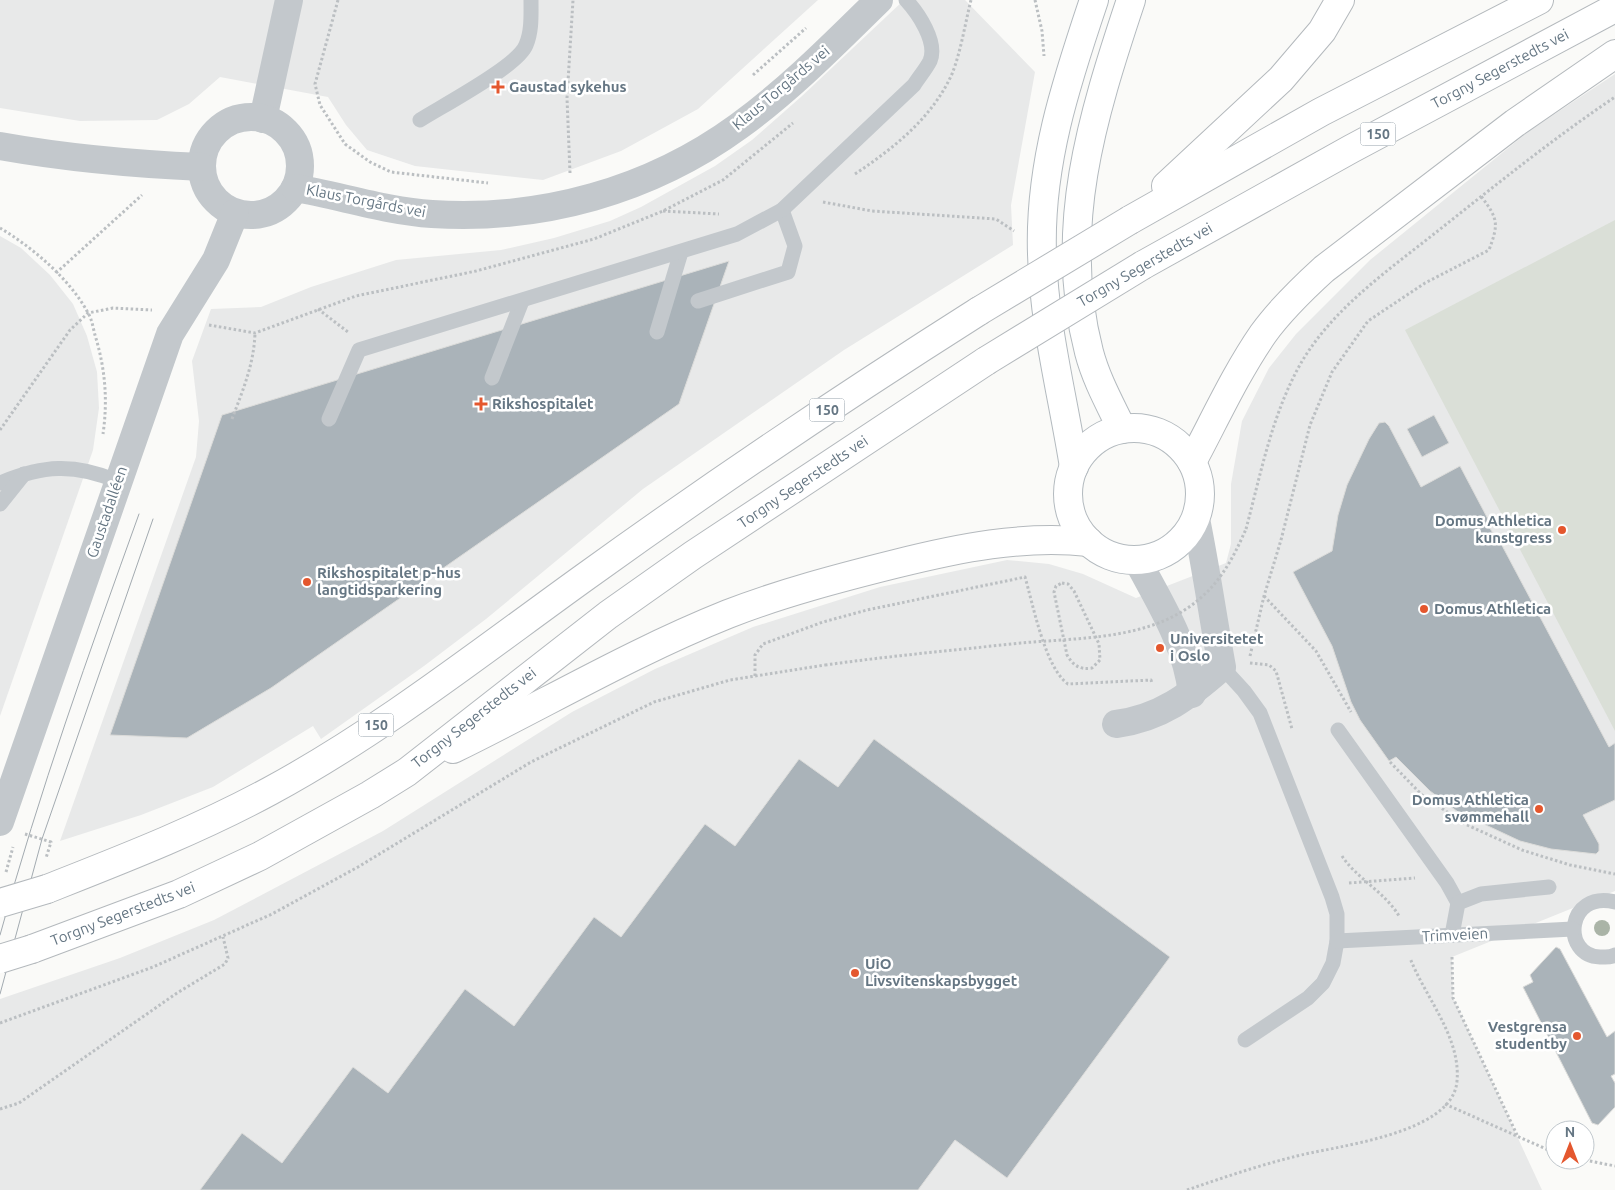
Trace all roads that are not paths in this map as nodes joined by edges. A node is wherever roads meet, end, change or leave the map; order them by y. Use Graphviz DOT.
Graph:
graph roads {
  1 [pos="289,0"];
  2 [pos="531,0"];
  3 [pos="879,0"];
  4 [pos="906,0"];
  5 [pos="1094,0"];
  6 [pos="1131,0"];
  7 [pos="1340,0"];
  8 [pos="1539,0"];
  9 [pos="1615,8"];
  10 [pos="1615,54"];
  11 [pos="263,119"];
  12 [pos="420,120"];
  13 [pos="0,146"];
  14 [pos="202,167"];
  15 [pos="295,188"];
  16 [pos="782,210"];
  17 [pos="235,213"];
  18 [pos="1137,214"];
  19 [pos="681,252"];
  20 [pos="522,301"];
  21 [pos="698,301"];
  22 [pos="657,332"];
  23 [pos="492,378"];
  24 [pos="329,419"];
  25 [pos="1122,429"];
  26 [pos="1192,462"];
  27 [pos="1074,467"];
  28 [pos="26,472"];
  29 [pos="117,481"];
  30 [pos="0,483"];
  31 [pos="0,504"];
  32 [pos="1196,519"];
  33 [pos="1089,542"];
  34 [pos="1137,560"];
  35 [pos="1222,668"];
  36 [pos="1192,694"];
  37 [pos="1116,724"];
  38 [pos="1338,730"];
  39 [pos="407,772"];
  40 [pos="8,831"];
  41 [pos="1549,887"];
  42 [pos="1615,902"];
  43 [pos="0,903"];
  44 [pos="1458,903"];
  45 [pos="1573,929"];
  46 [pos="1452,935"];
  47 [pos="1337,941"];
  48 [pos="1615,955"];
  49 [pos="0,959"];
  50 [pos="1245,1040"];
  1 -- 11 [label="street"];
  2 -- 12 [label="lane"];
  3 -- 15 [label="street, Klaus Torgårds vei"];
  4 -- 16 [label="lane"];
  5 -- 27 [label="main road"];
  6 -- 25 [label="main road"];
  7 -- 18 [label="main road"];
  8 -- 18 [label="main road, 150"];
  9 -- 39 [label="main road, Torgny Segerstedts vei / 150, bridge"];
  10 -- 26 [label="main road"];
  11 -- 14 [label="street"];
  11 -- 15 [label="street"];
  13 -- 14 [label="street"];
  14 -- 17 [label="street"];
  15 -- 17 [label="street"];
  16 -- 19 [label="lane"];
  16 -- 21 [label="lane"];
  17 -- 29 [label="street, Gaustadalléen"];
  18 -- 43 [label="main road, 150, bridge"];
  19 -- 20 [label="lane"];
  19 -- 22 [label="lane"];
  20 -- 23 [label="lane"];
  20 -- 24 [label="lane"];
  25 -- 26 [label="main road"];
  25 -- 27 [label="main road"];
  26 -- 32 [label="main road"];
  27 -- 33 [label="main road"];
  28 -- 29 [label="lane"];
  28 -- 30 [label="lane"];
  28 -- 31 [label="lane"];
  29 -- 40 [label="street, Gaustadalléen"];
  32 -- 34 [label="main road"];
  32 -- 35 [label="street"];
  33 -- 34 [label="main road"];
  33 -- 39 [label="main road"];
  34 -- 36 [label="street"];
  35 -- 36 [label="street"];
  35 -- 47 [label="lane"];
  36 -- 37 [label="street"];
  38 -- 44 [label="lane"];
  39 -- 49 [label="main road, Torgny Segerstedts vei / 150, bridge"];
  41 -- 44 [label="lane"];
  42 -- 45 [label="lane"];
  44 -- 46 [label="lane"];
  45 -- 46 [label="lane, Trimveien"];
  45 -- 48 [label="lane"];
  46 -- 47 [label="lane, Trimveien"];
  47 -- 50 [label="lane"];
}
